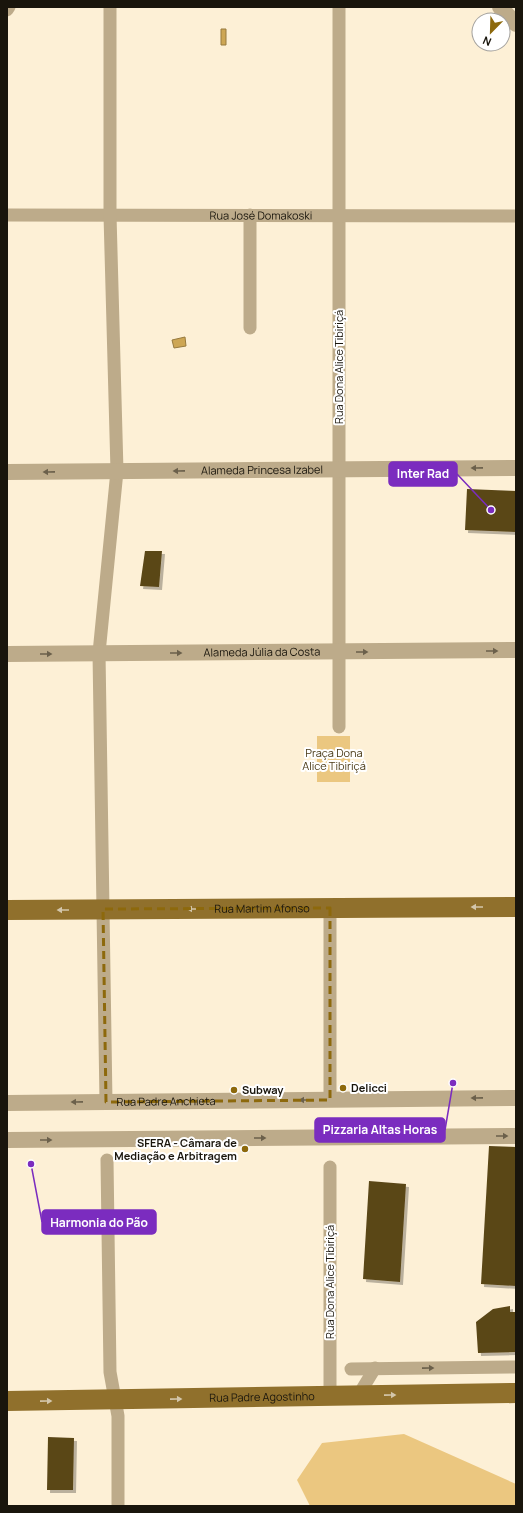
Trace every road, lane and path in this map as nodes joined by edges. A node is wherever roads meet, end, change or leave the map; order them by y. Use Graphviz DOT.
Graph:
graph roads {
  1 [pos="9,7"];
  2 [pos="110,7"];
  3 [pos="339,7"];
  4 [pos="500,7"];
  5 [pos="7,10"];
  6 [pos="516,24"];
  7 [pos="7,215"];
  8 [pos="110,215"];
  9 [pos="250,215"];
  10 [pos="339,216"];
  11 [pos="516,216"];
  12 [pos="250,328"];
  13 [pos="516,468"];
  14 [pos="339,469"];
  15 [pos="117,471"];
  16 [pos="7,472"];
  17 [pos="516,650"];
  18 [pos="339,652"];
  19 [pos="99,653"];
  20 [pos="7,654"];
  21 [pos="339,727"];
  22 [pos="516,907"];
  23 [pos="330,908"];
  24 [pos="103,909"];
  25 [pos="7,910"];
  26 [pos="516,1098"];
  27 [pos="330,1100"];
  28 [pos="106,1102"];
  29 [pos="7,1103"];
  30 [pos="516,1136"];
  31 [pos="7,1140"];
  32 [pos="107,1160"];
  33 [pos="330,1167"];
  34 [pos="511,1367"];
  35 [pos="375,1368"];
  36 [pos="351,1369"];
  37 [pos="516,1378"];
  38 [pos="516,1393"];
  39 [pos="330,1396"];
  40 [pos="358,1396"];
  41 [pos="115,1399"];
  42 [pos="7,1401"];
  43 [pos="118,1506"];
  1 -- 5 [label="street"];
  2 -- 8 [label="street"];
  3 -- 10 [label="street, Rua Dona Alice Tibiriçá"];
  4 -- 6 [label="street"];
  7 -- 8 [label="street, Rua José Domakoski"];
  8 -- 9 [label="street, Rua José Domakoski"];
  8 -- 15 [label="street"];
  9 -- 10 [label="street, Rua José Domakoski"];
  9 -- 12 [label="street"];
  10 -- 11 [label="street, Rua José Domakoski"];
  10 -- 14 [label="street, Rua Dona Alice Tibiriçá"];
  13 -- 14 [label="street, Alameda Princesa Izabel, one-way"];
  14 -- 15 [label="street, Alameda Princesa Izabel, one-way"];
  14 -- 18 [label="street, Rua Dona Alice Tibiriçá"];
  15 -- 16 [label="street, Alameda Princesa Izabel, one-way"];
  15 -- 19 [label="street"];
  18 -- 17 [label="street, Alameda Júlia da Costa, one-way"];
  19 -- 18 [label="street, Alameda Júlia da Costa, one-way"];
  18 -- 21 [label="street, Rua Dona Alice Tibiriçá"];
  20 -- 19 [label="street, Alameda Júlia da Costa, one-way"];
  19 -- 24 [label="street"];
  22 -- 23 [label="main road, Rua Martim Afonso, one-way"];
  23 -- 24 [label="main road, Rua Martim Afonso, one-way"];
  23 -- 27 [label="street"];
  24 -- 25 [label="main road, Rua Martim Afonso, one-way"];
  24 -- 28 [label="street"];
  26 -- 27 [label="street, Rua Padre Anchieta, one-way"];
  27 -- 28 [label="street, Rua Padre Anchieta, one-way"];
  28 -- 29 [label="street, Rua Padre Anchieta, one-way"];
  31 -- 30 [label="street, one-way"];
  32 -- 41 [label="street"];
  33 -- 39 [label="street, Rua Dona Alice Tibiriçá"];
  35 -- 34 [label="street, one-way"];
  34 -- 37 [label="street"];
  35 -- 36 [label="street"];
  35 -- 40 [label="street"];
  40 -- 38 [label="main road, Rua Padre Agostinho, one-way"];
  39 -- 40 [label="main road, Rua Padre Agostinho"];
  41 -- 39 [label="main road, Rua Padre Agostinho, one-way"];
  42 -- 41 [label="main road, Rua Padre Agostinho, one-way"];
  41 -- 43 [label="street"];
}
